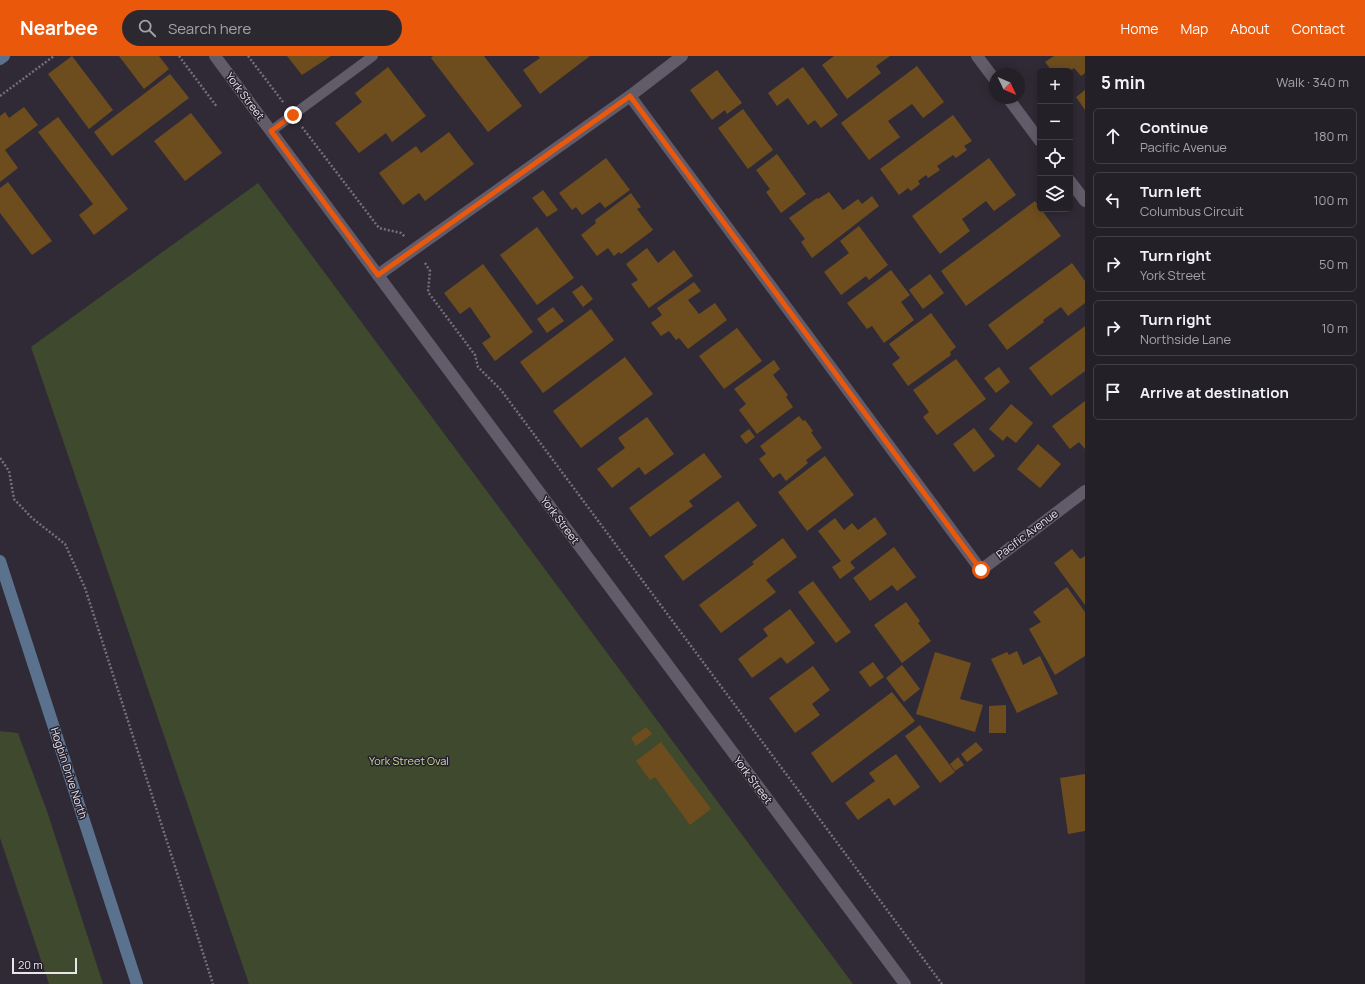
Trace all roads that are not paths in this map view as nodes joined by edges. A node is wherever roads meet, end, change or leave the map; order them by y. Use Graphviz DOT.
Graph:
graph roads {
  1 [pos="4,56"];
  2 [pos="215,56"];
  3 [pos="373,56"];
  4 [pos="682,56"];
  5 [pos="977,56"];
  6 [pos="0,59"];
  7 [pos="989,72"];
  8 [pos="630,96"];
  9 [pos="1012,104"];
  10 [pos="271,131"];
  11 [pos="1039,140"];
  12 [pos="1073,185"];
  13 [pos="1085,202"];
  14 [pos="378,275"];
  15 [pos="1085,491"];
  16 [pos="0,561"];
  17 [pos="137,984"];
  18 [pos="905,984"];
  1 -- 6 [label="main road"];
  2 -- 10 [label="street, York Street"];
  3 -- 10 [label="lane"];
  4 -- 8 [label="street"];
  5 -- 7 [label="street"];
  8 -- 14 [label="street"];
  8 -- 15 [label="street, Pacific Avenue"];
  9 -- 11 [label="street"];
  10 -- 14 [label="street, York Street"];
  12 -- 13 [label="street"];
  14 -- 18 [label="street, York Street"];
  16 -- 17 [label="main road, Hogbin Drive North"];
}
